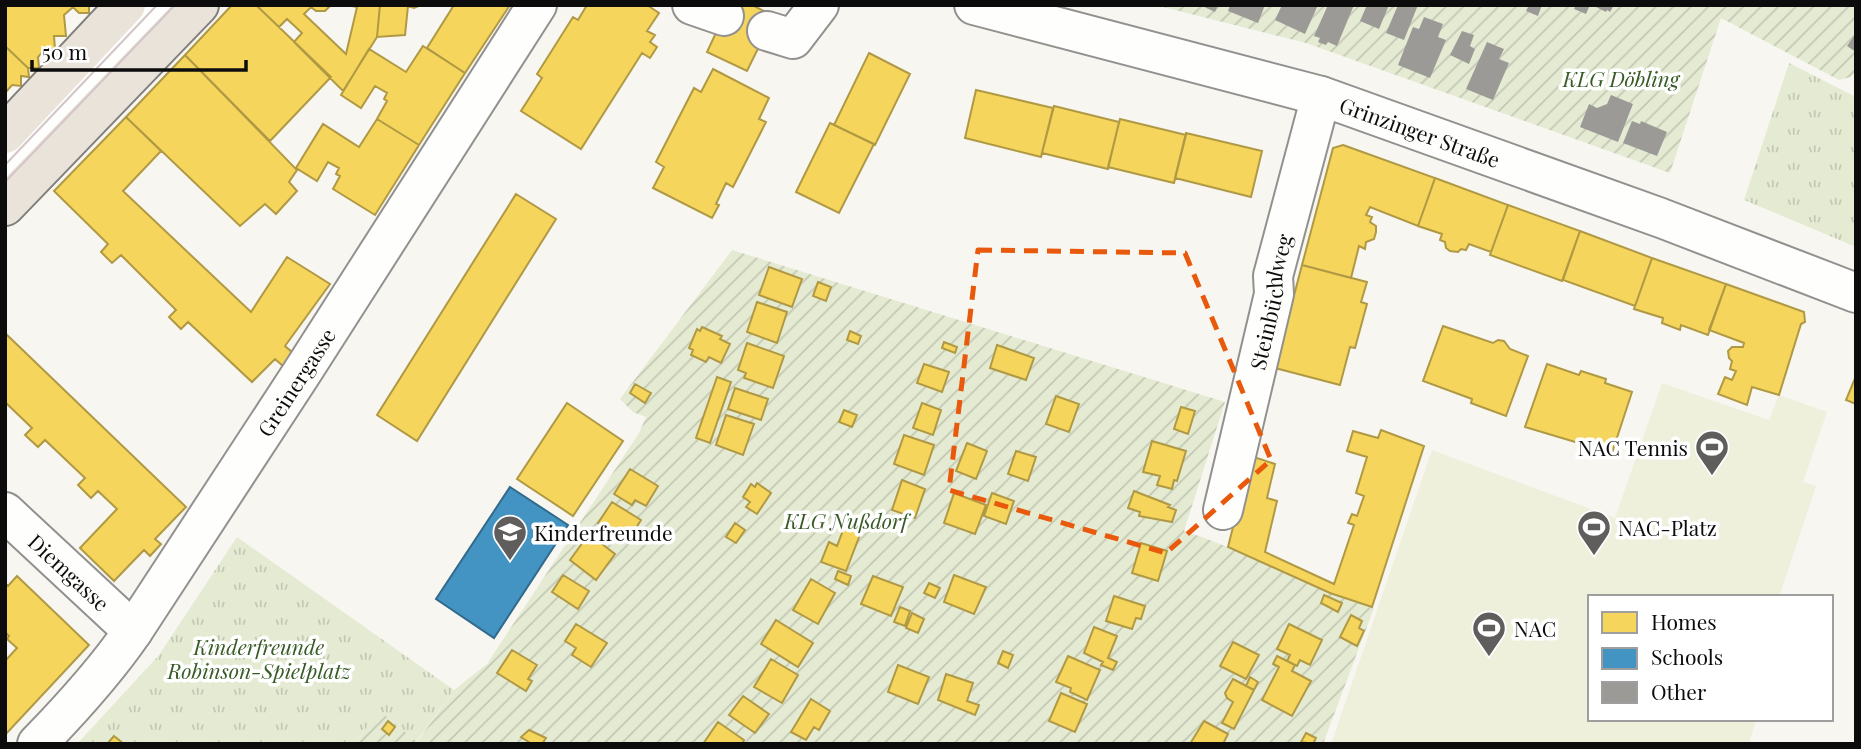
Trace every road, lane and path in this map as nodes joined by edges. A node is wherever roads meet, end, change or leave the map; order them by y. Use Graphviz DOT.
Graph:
graph roads {
  1 [pos="126,5"];
  2 [pos="167,5"];
  3 [pos="199,5"];
  4 [pos="537,5"];
  5 [pos="819,5"];
  6 [pos="974,5"];
  7 [pos="767,31"];
  8 [pos="1321,96"];
  9 [pos="5,134"];
  10 [pos="5,173"];
  11 [pos="5,206"];
  12 [pos="1856,293"];
  13 [pos="1223,510"];
  14 [pos="5,512"];
  15 [pos="133,631"];
  16 [pos="37,744"];
  1 -- 9 [label="main road"];
  2 -- 10 [label="street"];
  3 -- 11 [label="main road"];
  4 -- 15 [label="street, Greinergasse"];
  5 -- 7 [label="street"];
  6 -- 8 [label="street, Grinzinger Straße"];
  8 -- 12 [label="street, Grinzinger Straße"];
  8 -- 13 [label="street, Steinbüchlweg"];
  14 -- 15 [label="street, Diemgasse"];
  15 -- 16 [label="street, Greinergasse"];
}
